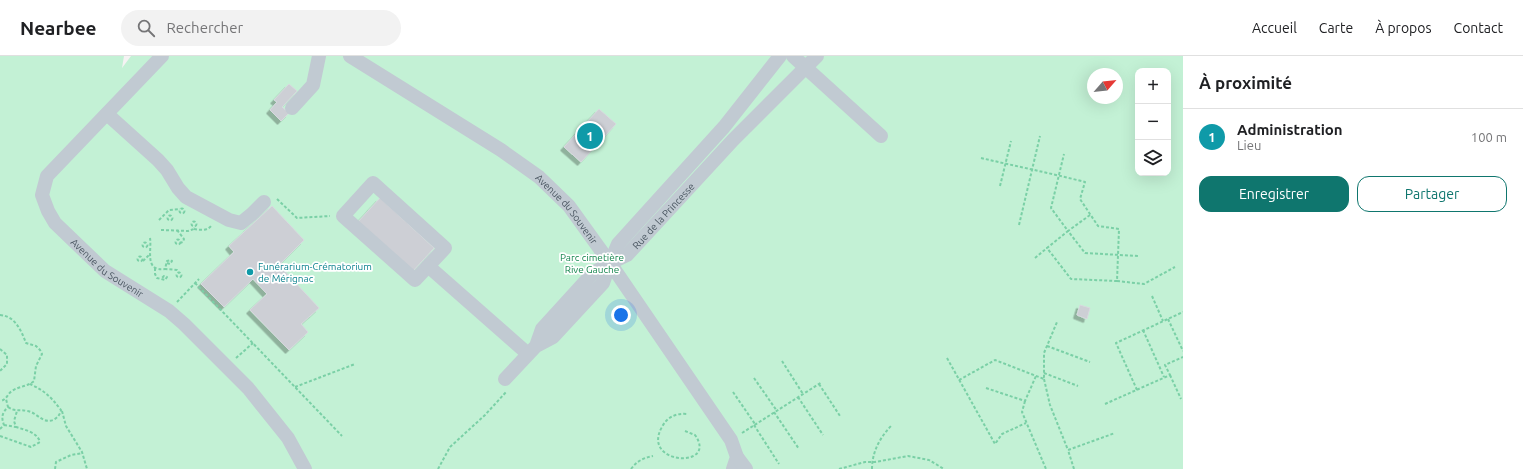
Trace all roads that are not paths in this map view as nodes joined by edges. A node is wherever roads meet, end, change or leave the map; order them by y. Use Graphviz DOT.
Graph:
graph roads {
  1 [pos="162,56"];
  2 [pos="319,56"];
  3 [pos="350,56"];
  4 [pos="780,56"];
  5 [pos="793,56"];
  6 [pos="817,56"];
  7 [pos="806,67"];
  8 [pos="292,108"];
  9 [pos="107,114"];
  10 [pos="881,136"];
  11 [pos="264,202"];
  12 [pos="610,263"];
  13 [pos="428,266"];
  14 [pos="532,350"];
  15 [pos="505,379"];
  16 [pos="735,463"];
  17 [pos="306,469"];
  18 [pos="746,469"];
  1 -- 9 [label="lane, Avenue du Souvenir"];
  2 -- 8 [label="lane"];
  3 -- 12 [label="lane, Avenue du Souvenir"];
  4 -- 12 [label="lane, Rue de la Princesse"];
  5 -- 7 [label="lane"];
  6 -- 7 [label="lane, Rue de la Princesse"];
  7 -- 10 [label="lane"];
  7 -- 12 [label="lane, Rue de la Princesse"];
  9 -- 11 [label="lane"];
  9 -- 17 [label="lane, Avenue du Souvenir"];
  12 -- 14 [label="lane"];
  12 -- 16 [label="lane, Avenue du Souvenir"];
  13 -- 13 [label="lane"];
  13 -- 14 [label="lane"];
  14 -- 15 [label="lane"];
  16 -- 18 [label="lane, Avenue du Souvenir"];
}
